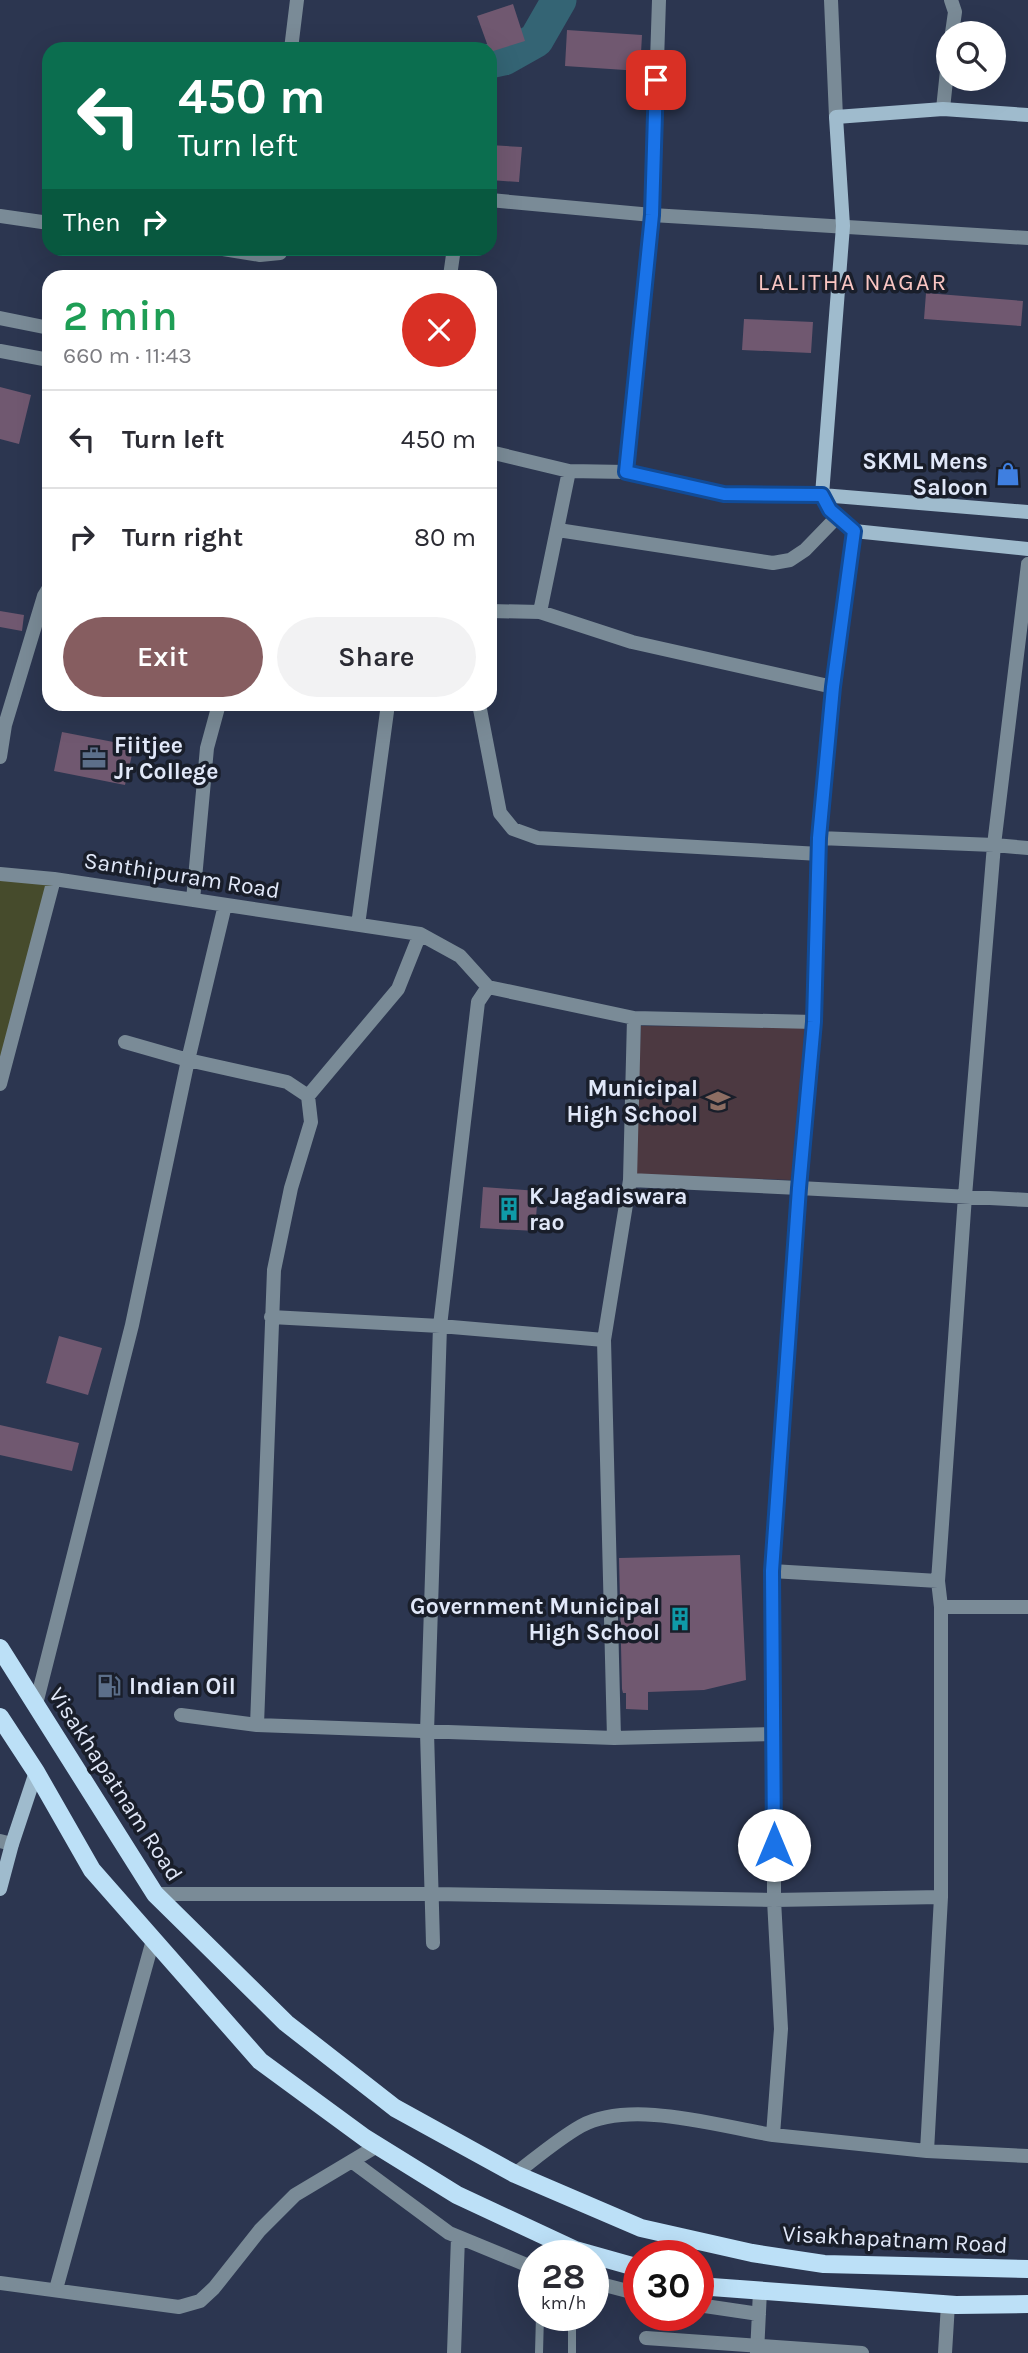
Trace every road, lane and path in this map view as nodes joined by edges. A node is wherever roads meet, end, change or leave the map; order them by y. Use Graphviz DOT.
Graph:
graph roads {
  1 [pos="297,0"];
  2 [pos="659,0"];
  3 [pos="831,0"];
  4 [pos="952,0"];
  5 [pos="954,21"];
  6 [pos="292,42"];
  7 [pos="945,91"];
  8 [pos="943,109"];
  9 [pos="1028,115"];
  10 [pos="836,117"];
  11 [pos="497,201"];
  12 [pos="652,215"];
  13 [pos="0,216"];
  14 [pos="42,222"];
  15 [pos="844,226"];
  16 [pos="1028,238"];
  17 [pos="0,318"];
  18 [pos="42,327"];
  19 [pos="0,351"];
  20 [pos="42,358"];
  21 [pos="497,454"];
  22 [pos="569,471"];
  23 [pos="626,472"];
  24 [pos="822,495"];
  25 [pos="1028,512"];
  26 [pos="837,517"];
  27 [pos="558,530"];
  28 [pos="854,531"];
  29 [pos="1028,549"];
  30 [pos="1028,564"];
  31 [pos="42,603"];
  32 [pos="497,611"];
  33 [pos="540,612"];
  34 [pos="833,687"];
  35 [pos="217,711"];
  36 [pos="387,711"];
  37 [pos="480,711"];
  38 [pos="0,757"];
  39 [pos="819,838"];
  40 [pos="994,845"];
  41 [pos="1028,848"];
  42 [pos="820,854"];
  43 [pos="0,874"];
  44 [pos="54,879"];
  45 [pos="193,900"];
  46 [pos="225,905"];
  47 [pos="358,925"];
  48 [pos="420,934"];
  49 [pos="488,987"];
  50 [pos="634,1018"];
  51 [pos="814,1022"];
  52 [pos="125,1042"];
  53 [pos="188,1060"];
  54 [pos="0,1084"];
  55 [pos="308,1096"];
  56 [pos="630,1180"];
  57 [pos="799,1188"];
  58 [pos="965,1196"];
  59 [pos="1028,1200"];
  60 [pos="271,1317"];
  61 [pos="440,1326"];
  62 [pos="604,1340"];
  63 [pos="772,1571"];
  64 [pos="938,1581"];
  65 [pos="1028,1606"];
  66 [pos="941,1607"];
  67 [pos="0,1648"];
  68 [pos="36,1704"];
  69 [pos="181,1715"];
  70 [pos="0,1717"];
  71 [pos="257,1725"];
  72 [pos="427,1732"];
  73 [pos="774,1734"];
  74 [pos="614,1738"];
  75 [pos="36,1772"];
  76 [pos="6,1843"];
  77 [pos="0,1889"];
  78 [pos="155,1894"];
  79 [pos="433,1894"];
  80 [pos="941,1897"];
  81 [pos="775,1900"];
  82 [pos="153,1940"];
  83 [pos="433,1943"];
  84 [pos="773,2135"];
  85 [pos="377,2146"];
  86 [pos="927,2151"];
  87 [pos="1028,2156"];
  88 [pos="353,2162"];
  89 [pos="515,2174"];
  90 [pos="458,2237"];
  91 [pos="518,2261"];
  92 [pos="623,2264"];
  93 [pos="1028,2270"];
  94 [pos="0,2283"];
  95 [pos="714,2287"];
  96 [pos="56,2289"];
  97 [pos="760,2291"];
  98 [pos="948,2304"];
  99 [pos="1028,2304"];
  100 [pos="714,2307"];
  101 [pos="759,2314"];
  102 [pos="540,2331"];
  103 [pos="572,2331"];
  104 [pos="646,2338"];
  105 [pos="757,2349"];
  106 [pos="454,2353"];
  107 [pos="539,2353"];
  108 [pos="572,2353"];
  109 [pos="862,2353"];
  110 [pos="945,2353"];
  1 -- 6 [label="street"];
  2 -- 12 [label="street"];
  3 -- 10 [label="street"];
  4 -- 5 [label="street"];
  7 -- 8 [label="street"];
  8 -- 9 [label="street"];
  8 -- 10 [label="street"];
  10 -- 15 [label="street"];
  11 -- 12 [label="street"];
  12 -- 15 [label="street"];
  12 -- 23 [label="street"];
  13 -- 14 [label="street"];
  15 -- 16 [label="street"];
  15 -- 24 [label="street"];
  17 -- 18 [label="street"];
  19 -- 20 [label="street"];
  21 -- 22 [label="street"];
  22 -- 23 [label="street"];
  22 -- 27 [label="street"];
  23 -- 24 [label="street"];
  24 -- 25 [label="street"];
  24 -- 26 [label="street"];
  26 -- 27 [label="street"];
  26 -- 28 [label="street"];
  27 -- 33 [label="street"];
  28 -- 29 [label="street"];
  28 -- 34 [label="street"];
  30 -- 40 [label="street"];
  31 -- 38 [label="street"];
  32 -- 33 [label="street"];
  33 -- 34 [label="street"];
  34 -- 39 [label="street"];
  35 -- 45 [label="street"];
  36 -- 47 [label="street"];
  37 -- 42 [label="street"];
  39 -- 40 [label="street"];
  39 -- 42 [label="street"];
  40 -- 41 [label="street"];
  40 -- 58 [label="street"];
  42 -- 51 [label="street"];
  43 -- 44 [label="street, Santhipuram Road"];
  44 -- 45 [label="street, Santhipuram Road"];
  44 -- 54 [label="street"];
  45 -- 46 [label="street, Santhipuram Road"];
  46 -- 47 [label="street, Santhipuram Road"];
  46 -- 53 [label="street"];
  47 -- 48 [label="street, Santhipuram Road"];
  48 -- 49 [label="street"];
  48 -- 55 [label="street"];
  49 -- 50 [label="street"];
  49 -- 61 [label="street"];
  50 -- 51 [label="street"];
  50 -- 56 [label="street"];
  51 -- 57 [label="street"];
  52 -- 53 [label="street"];
  53 -- 55 [label="street"];
  53 -- 68 [label="street"];
  55 -- 60 [label="street"];
  56 -- 57 [label="street"];
  56 -- 62 [label="street"];
  57 -- 58 [label="street"];
  57 -- 63 [label="street"];
  58 -- 59 [label="street"];
  58 -- 64 [label="street"];
  60 -- 61 [label="street"];
  60 -- 71 [label="street"];
  61 -- 62 [label="street"];
  61 -- 72 [label="street"];
  62 -- 74 [label="street"];
  63 -- 64 [label="street"];
  63 -- 73 [label="street"];
  64 -- 66 [label="street"];
  65 -- 66 [label="street"];
  66 -- 80 [label="street"];
  67 -- 68 [label="main road, Visakhapatnam Road"];
  68 -- 78 [label="main road, Visakhapatnam Road"];
  69 -- 71 [label="street"];
  70 -- 75 [label="main road"];
  71 -- 72 [label="street"];
  72 -- 74 [label="street"];
  72 -- 79 [label="street"];
  73 -- 74 [label="street"];
  73 -- 81 [label="street"];
  75 -- 76 [label="street"];
  75 -- 82 [label="main road"];
  76 -- 77 [label="street"];
  78 -- 79 [label="street"];
  78 -- 89 [label="main road, Visakhapatnam Road"];
  79 -- 81 [label="street"];
  79 -- 83 [label="street"];
  80 -- 81 [label="street"];
  80 -- 86 [label="street"];
  81 -- 84 [label="street"];
  82 -- 85 [label="main road"];
  82 -- 96 [label="street"];
  84 -- 86 [label="street"];
  84 -- 89 [label="street"];
  85 -- 88 [label="street"];
  85 -- 92 [label="main road"];
  86 -- 87 [label="street"];
  88 -- 90 [label="street"];
  88 -- 96 [label="street"];
  89 -- 93 [label="main road, Visakhapatnam Road"];
  90 -- 91 [label="street"];
  90 -- 106 [label="street"];
  94 -- 96 [label="street"];
  95 -- 97 [label="main road"];
  97 -- 98 [label="main road"];
  97 -- 101 [label="street"];
  98 -- 99 [label="main road"];
  98 -- 110 [label="street"];
  100 -- 101 [label="street"];
  101 -- 105 [label="street"];
  102 -- 107 [label="lane"];
  103 -- 108 [label="lane"];
  104 -- 105 [label="street"];
  105 -- 109 [label="street"];
}
